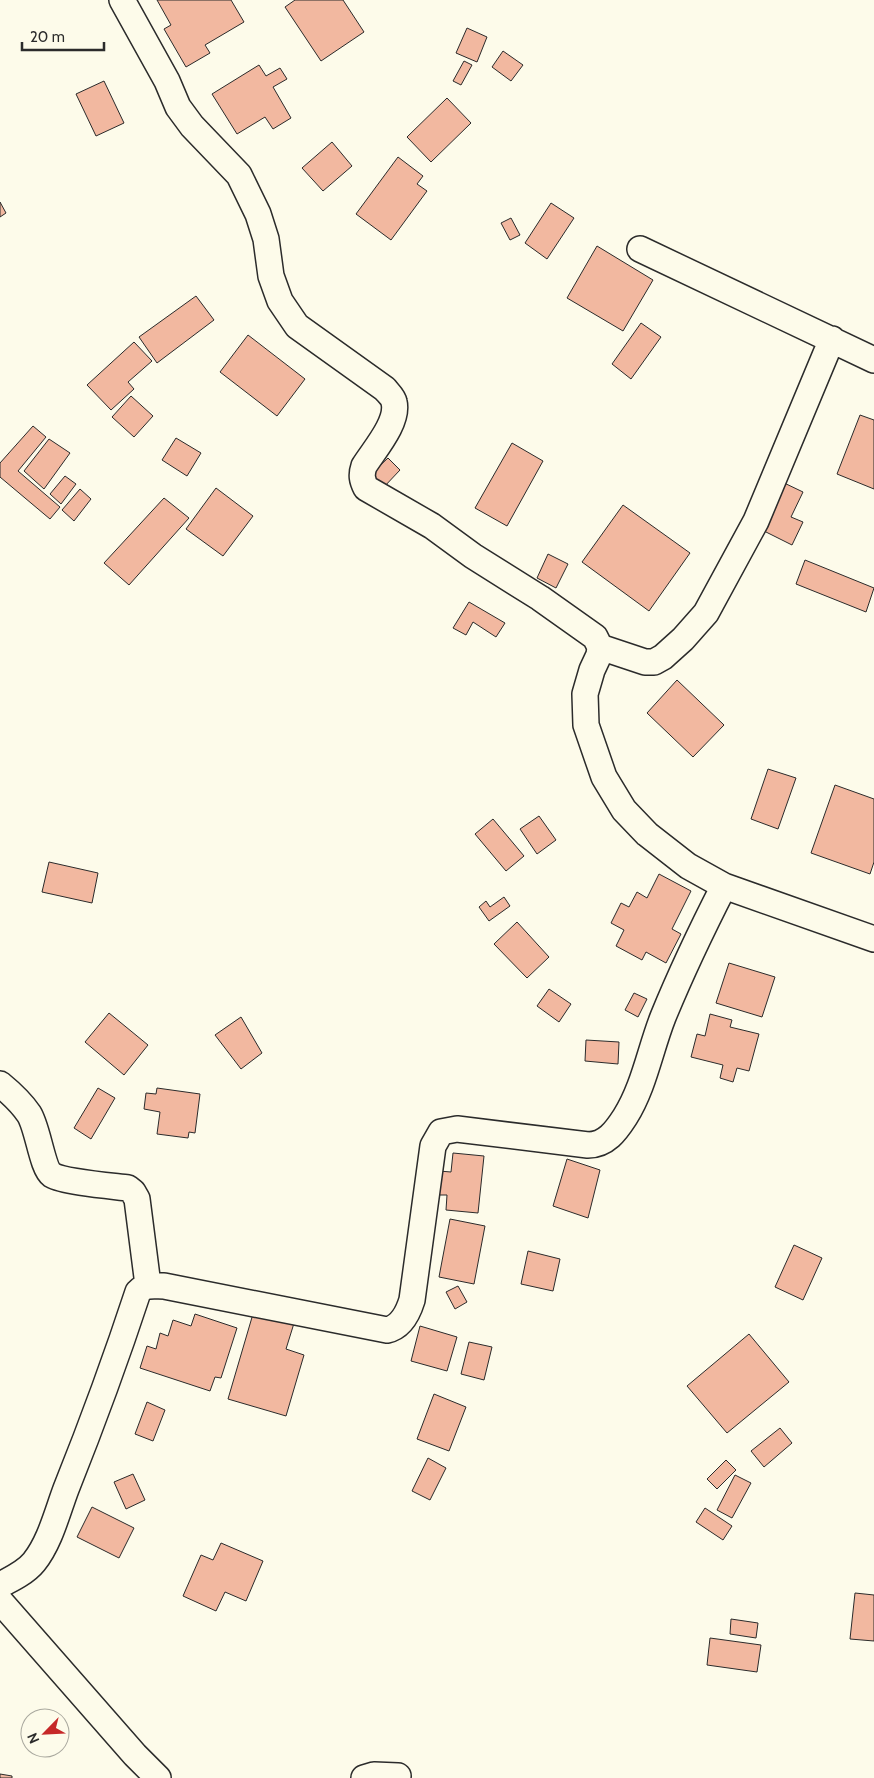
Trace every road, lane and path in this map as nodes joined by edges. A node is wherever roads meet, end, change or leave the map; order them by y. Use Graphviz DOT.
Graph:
graph roads {
  1 [pos="122,0"];
  2 [pos="640,249"];
  3 [pos="832,339"];
  4 [pos="874,360"];
  5 [pos="600,647"];
  6 [pos="724,886"];
  7 [pos="874,940"];
  8 [pos="0,1084"];
  9 [pos="148,1285"];
  10 [pos="0,1586"];
  11 [pos="0,1601"];
  12 [pos="399,1777"];
  13 [pos="158,1778"];
  14 [pos="364,1778"];
  1 -- 5 [label="street"];
  2 -- 3 [label="street"];
  3 -- 4 [label="street"];
  3 -- 5 [label="street"];
  5 -- 6 [label="street"];
  6 -- 7 [label="street"];
  6 -- 9 [label="street"];
  8 -- 9 [label="street"];
  9 -- 10 [label="street"];
  11 -- 13 [label="street"];
  12 -- 14 [label="street"];
}
